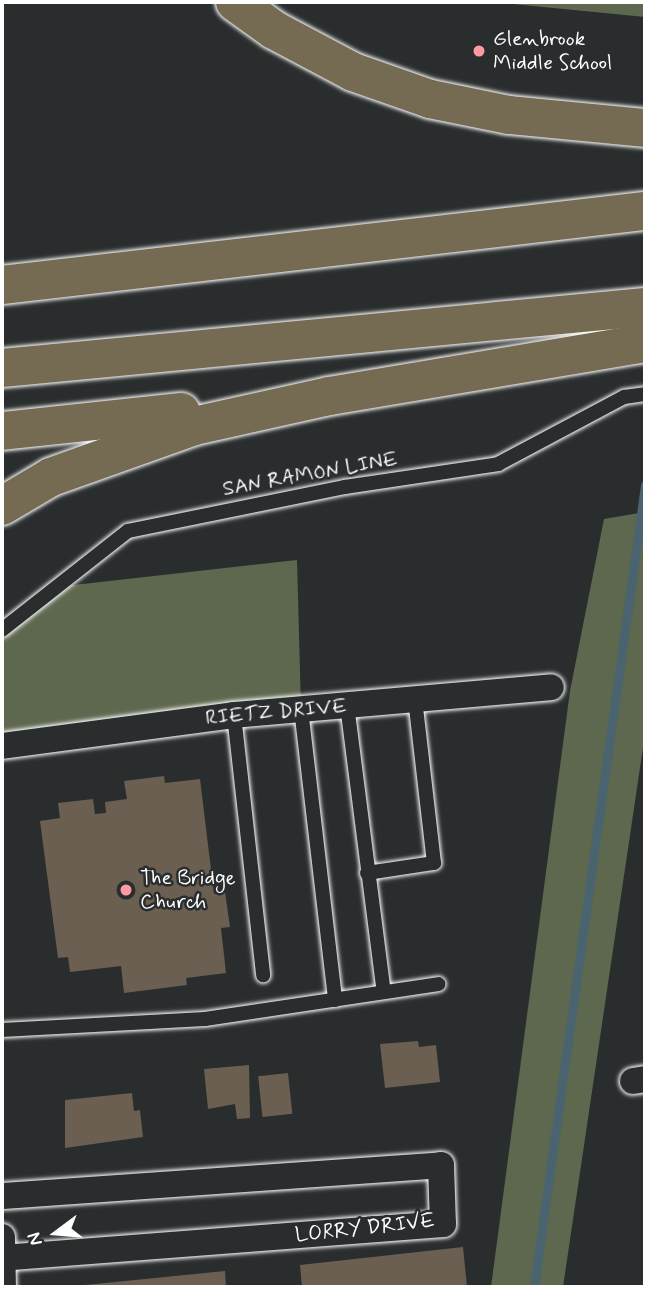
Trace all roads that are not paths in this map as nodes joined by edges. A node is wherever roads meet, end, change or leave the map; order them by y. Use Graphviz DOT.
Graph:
graph roads {
  1 [pos="235,2"];
  2 [pos="645,128"];
  3 [pos="645,211"];
  4 [pos="2,285"];
  5 [pos="645,307"];
  6 [pos="645,343"];
  7 [pos="2,368"];
  8 [pos="645,394"];
  9 [pos="329,397"];
  10 [pos="2,431"];
  11 [pos="2,506"];
  12 [pos="2,630"];
  13 [pos="2,637"];
  14 [pos="551,687"];
  15 [pos="415,700"];
  16 [pos="347,705"];
  17 [pos="301,709"];
  18 [pos="234,715"];
  19 [pos="2,746"];
  20 [pos="367,873"];
  21 [pos="263,975"];
  22 [pos="438,984"];
  23 [pos="384,992"];
  24 [pos="335,1000"];
  25 [pos="2,1030"];
  26 [pos="2,1196"];
  27 [pos="2,1237"];
  28 [pos="2,1258"];
  29 [pos="3,1287"];
  1 -- 2 [label="highway"];
  3 -- 4 [label="highway"];
  5 -- 7 [label="highway"];
  6 -- 9 [label="highway"];
  8 -- 12 [label="lane, SAN RAMON LINE"];
  9 -- 10 [label="highway"];
  9 -- 11 [label="highway"];
  12 -- 13 [label="lane"];
  14 -- 15 [label="street, RIETZ DRIVE"];
  15 -- 16 [label="street, RIETZ DRIVE"];
  15 -- 20 [label="lane"];
  16 -- 17 [label="street, RIETZ DRIVE"];
  16 -- 20 [label="lane"];
  17 -- 18 [label="street, RIETZ DRIVE"];
  17 -- 24 [label="lane"];
  18 -- 19 [label="street, RIETZ DRIVE"];
  18 -- 21 [label="lane"];
  20 -- 23 [label="lane"];
  22 -- 23 [label="lane"];
  23 -- 24 [label="lane"];
  24 -- 25 [label="lane"];
  26 -- 28 [label="street, LORRY DRIVE"];
  27 -- 28 [label="street"];
  28 -- 29 [label="street"];
}
